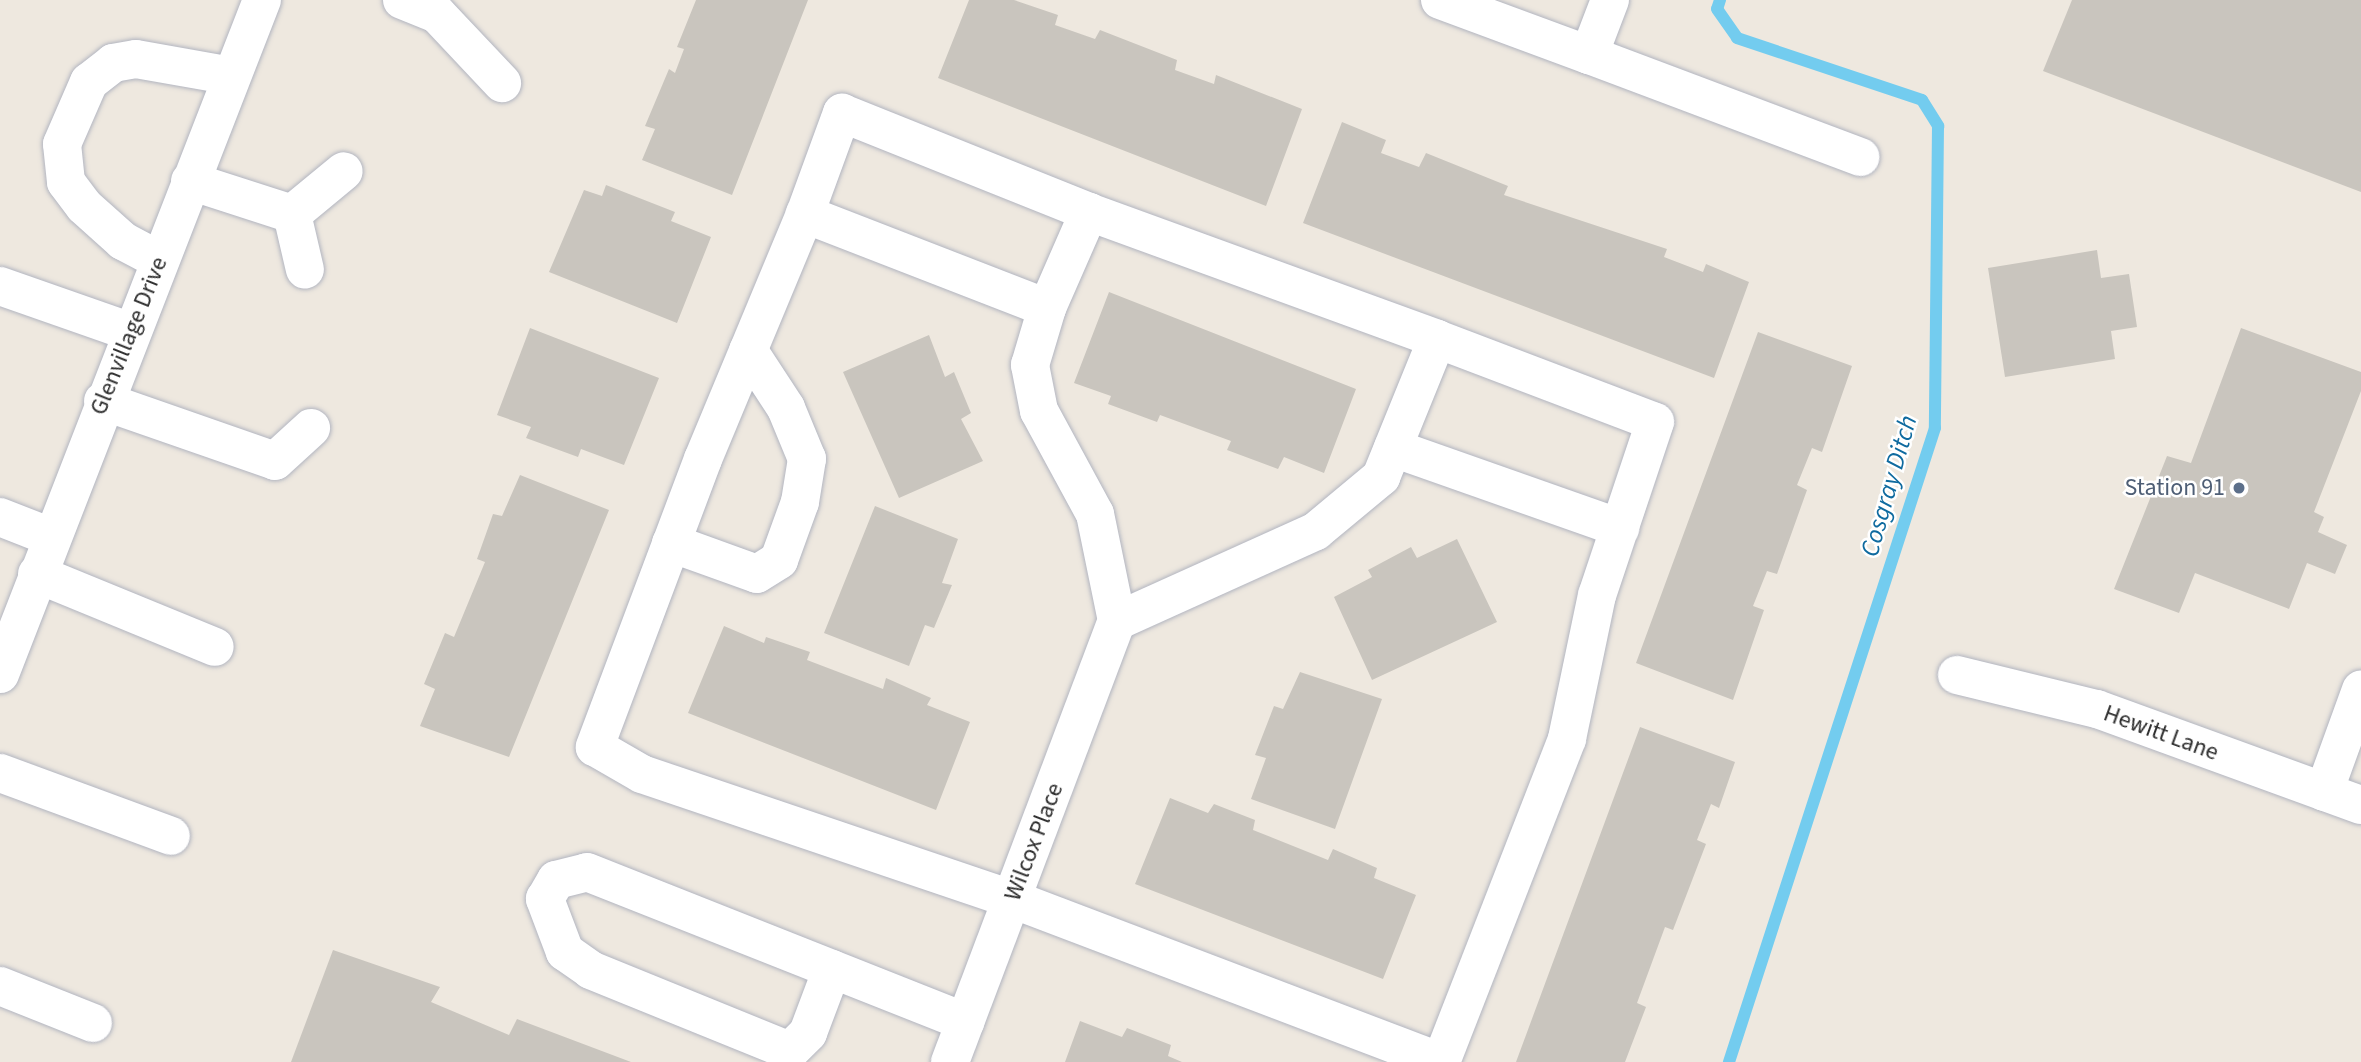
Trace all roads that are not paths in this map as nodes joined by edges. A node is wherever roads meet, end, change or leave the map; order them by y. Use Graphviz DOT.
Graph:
graph roads {
  1 [pos="402,0"];
  2 [pos="1440,0"];
  3 [pos="1610,0"];
  4 [pos="253,3"];
  5 [pos="1589,55"];
  6 [pos="232,76"];
  7 [pos="502,83"];
  8 [pos="1860,157"];
  9 [pos="344,171"];
  10 [pos="190,181"];
  11 [pos="1088,212"];
  12 [pos="292,214"];
  13 [pos="805,214"];
  14 [pos="159,260"];
  15 [pos="305,270"];
  16 [pos="0,286"];
  17 [pos="1047,308"];
  18 [pos="131,332"];
  19 [pos="1437,339"];
  20 [pos="748,350"];
  21 [pos="103,401"];
  22 [pos="311,428"];
  23 [pos="1393,448"];
  24 [pos="0,517"];
  25 [pos="1620,528"];
  26 [pos="51,537"];
  27 [pos="671,543"];
  28 [pos="37,575"];
  29 [pos="1117,621"];
  30 [pos="215,647"];
  31 [pos="0,674"];
  32 [pos="1957,675"];
  33 [pos="2361,690"];
  34 [pos="0,773"];
  35 [pos="2324,792"];
  36 [pos="2361,805"];
  37 [pos="171,836"];
  38 [pos="1012,899"];
  39 [pos="832,969"];
  40 [pos="0,986"];
  41 [pos="965,1022"];
  42 [pos="93,1023"];
  43 [pos="1442,1061"];
  44 [pos="950,1062"];
  1 -- 7 [label="street"];
  2 -- 5 [label="street"];
  3 -- 5 [label="street"];
  4 -- 6 [label="street, Glenvillage Drive"];
  5 -- 8 [label="street"];
  6 -- 10 [label="street, Glenvillage Drive"];
  6 -- 14 [label="street"];
  9 -- 12 [label="street"];
  10 -- 12 [label="street"];
  10 -- 14 [label="street, Glenvillage Drive"];
  11 -- 13 [label="street"];
  11 -- 17 [label="street"];
  11 -- 19 [label="street"];
  12 -- 15 [label="street"];
  13 -- 17 [label="street"];
  13 -- 20 [label="street"];
  14 -- 18 [label="street, Glenvillage Drive"];
  16 -- 18 [label="street"];
  17 -- 29 [label="street"];
  18 -- 21 [label="street, Glenvillage Drive"];
  19 -- 23 [label="street"];
  19 -- 25 [label="street"];
  20 -- 27 [label="street"];
  20 -- 27 [label="street"];
  21 -- 22 [label="street"];
  21 -- 26 [label="street, Glenvillage Drive"];
  23 -- 25 [label="street"];
  23 -- 29 [label="street"];
  24 -- 26 [label="street"];
  25 -- 43 [label="street"];
  26 -- 28 [label="street, Glenvillage Drive"];
  27 -- 38 [label="street"];
  28 -- 30 [label="street"];
  28 -- 31 [label="street, Glenvillage Drive"];
  29 -- 38 [label="street, Wilcox Place"];
  32 -- 35 [label="street, Hewitt Lane"];
  33 -- 35 [label="street"];
  34 -- 37 [label="street"];
  35 -- 36 [label="street, Hewitt Lane"];
  38 -- 41 [label="street, Wilcox Place"];
  38 -- 43 [label="street"];
  39 -- 39 [label="street"];
  39 -- 41 [label="street"];
  40 -- 42 [label="street"];
  41 -- 44 [label="street, Wilcox Place"];
}
